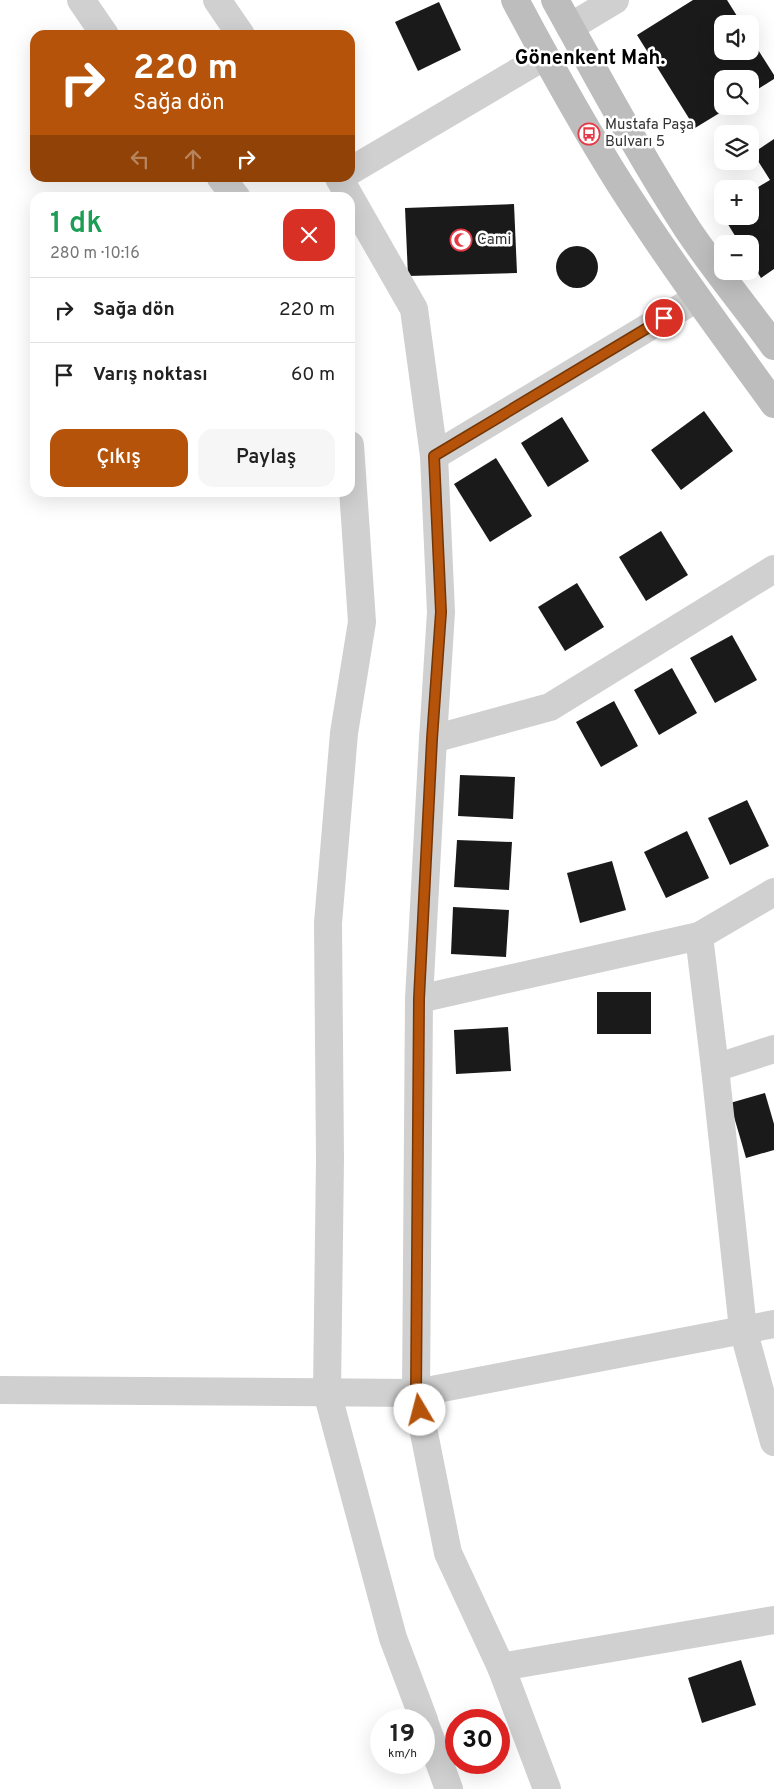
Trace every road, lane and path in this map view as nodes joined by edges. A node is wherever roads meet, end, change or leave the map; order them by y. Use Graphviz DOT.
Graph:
graph roads {
  1 [pos="81,0"];
  2 [pos="217,0"];
  3 [pos="515,0"];
  4 [pos="555,0"];
  5 [pos="615,0"];
  6 [pos="570,27"];
  7 [pos="102,30"];
  8 [pos="238,30"];
  9 [pos="545,56"];
  10 [pos="355,168"];
  11 [pos="224,182"];
  12 [pos="232,192"];
  13 [pos="355,206"];
  14 [pos="697,298"];
  15 [pos="774,346"];
  16 [pos="774,404"];
  17 [pos="434,456"];
  18 [pos="354,497"];
  19 [pos="774,569"];
  20 [pos="432,739"];
  21 [pos="774,892"];
  22 [pos="699,936"];
  23 [pos="419,999"];
  24 [pos="774,1049"];
  25 [pos="715,1068"];
  26 [pos="774,1324"];
  27 [pos="743,1329"];
  28 [pos="0,1390"];
  29 [pos="327,1392"];
  30 [pos="416,1393"];
  31 [pos="774,1442"];
  32 [pos="774,1620"];
  33 [pos="501,1667"];
  34 [pos="420,1709"];
  35 [pos="435,1750"];
  36 [pos="449,1789"];
  37 [pos="547,1789"];
  1 -- 7 [label="street"];
  2 -- 8 [label="street"];
  3 -- 9 [label="main road"];
  4 -- 6 [label="main road"];
  5 -- 6 [label="street"];
  6 -- 15 [label="main road"];
  9 -- 10 [label="street"];
  9 -- 14 [label="main road"];
  11 -- 12 [label="street"];
  13 -- 17 [label="street"];
  14 -- 16 [label="main road"];
  14 -- 17 [label="street"];
  17 -- 20 [label="street"];
  18 -- 29 [label="street"];
  19 -- 20 [label="street"];
  20 -- 23 [label="street"];
  21 -- 22 [label="street"];
  22 -- 23 [label="street"];
  22 -- 25 [label="street"];
  23 -- 30 [label="street"];
  24 -- 25 [label="street"];
  25 -- 27 [label="street"];
  26 -- 27 [label="street"];
  27 -- 30 [label="street"];
  27 -- 31 [label="street"];
  28 -- 29 [label="street"];
  29 -- 30 [label="street"];
  29 -- 34 [label="street"];
  30 -- 33 [label="street"];
  32 -- 33 [label="street"];
  33 -- 37 [label="street"];
  35 -- 36 [label="street"];
}
